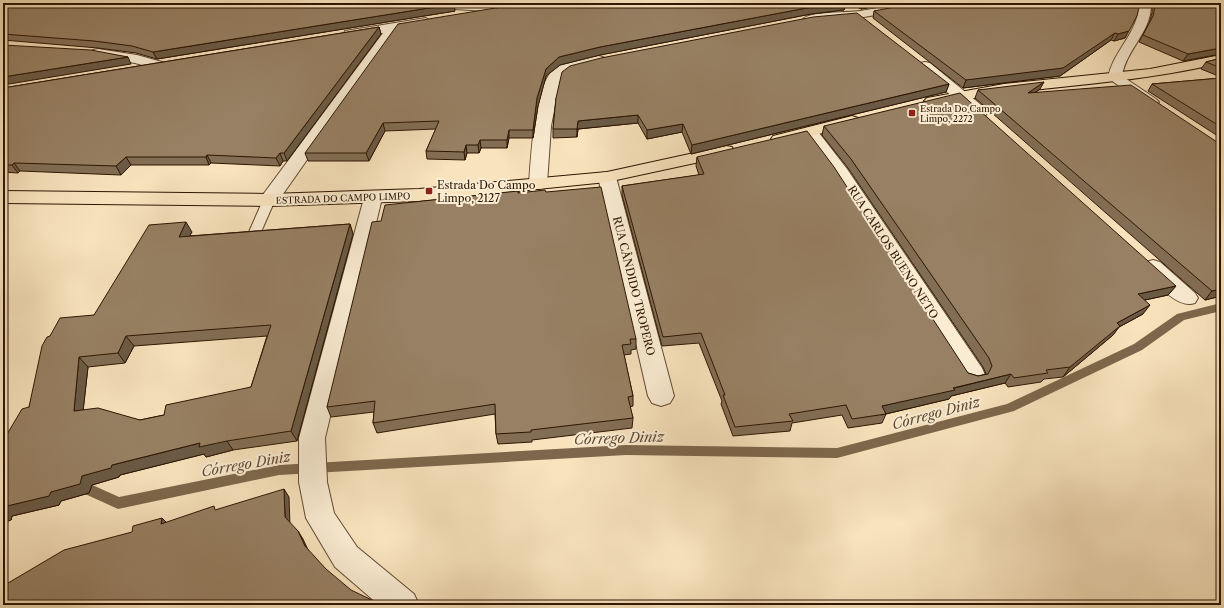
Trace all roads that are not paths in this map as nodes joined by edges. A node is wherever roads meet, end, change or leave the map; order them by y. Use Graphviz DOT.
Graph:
graph roads {
  1 [pos="424,3"];
  2 [pos="844,3"];
  3 [pos="919,3"];
  4 [pos="1145,3"];
  5 [pos="858,15"];
  6 [pos="796,22"];
  7 [pos="870,24"];
  8 [pos="394,27"];
  9 [pos="339,36"];
  10 [pos="85,52"];
  11 [pos="912,56"];
  12 [pos="608,58"];
  13 [pos="1221,59"];
  14 [pos="173,62"];
  15 [pos="157,65"];
  16 [pos="126,70"];
  17 [pos="1115,78"];
  18 [pos="960,94"];
  19 [pos="918,104"];
  20 [pos="1161,108"];
  21 [pos="868,117"];
  22 [pos="995,125"];
  23 [pos="810,132"];
  24 [pos="766,142"];
  25 [pos="744,147"];
  26 [pos="607,177"];
  27 [pos="538,184"];
  28 [pos="3,197"];
  29 [pos="373,198"];
  30 [pos="269,200"];
  31 [pos="255,232"];
  32 [pos="1140,256"];
  33 [pos="1187,298"];
  34 [pos="973,375"];
  35 [pos="661,396"];
  36 [pos="403,605"];
  1 -- 8 [label="street"];
  2 -- 5 [label="street"];
  3 -- 5 [label="street"];
  4 -- 17 [label="street"];
  5 -- 6 [label="street"];
  5 -- 7 [label="street"];
  8 -- 9 [label="street"];
  8 -- 30 [label="street"];
  10 -- 15 [label="street"];
  11 -- 18 [label="street"];
  12 -- 27 [label="street"];
  13 -- 17 [label="main road"];
  14 -- 15 [label="street"];
  15 -- 16 [label="street"];
  17 -- 18 [label="main road"];
  17 -- 20 [label="street"];
  18 -- 19 [label="main road"];
  18 -- 22 [label="street"];
  21 -- 23 [label="main road"];
  23 -- 24 [label="main road"];
  23 -- 34 [label="street, RUA CARLOS BUENO NETO"];
  25 -- 26 [label="main road, ESTRADA DO CAMPO LIMPO"];
  26 -- 27 [label="main road, ESTRADA DO CAMPO LIMPO"];
  26 -- 35 [label="street, RUA CÂNDIDO TROPERO"];
  27 -- 29 [label="main road, ESTRADA DO CAMPO LIMPO"];
  28 -- 30 [label="main road, ESTRADA DO CAMPO LIMPO"];
  29 -- 30 [label="main road, ESTRADA DO CAMPO LIMPO"];
  29 -- 36 [label="street"];
  30 -- 31 [label="lane"];
  32 -- 33 [label="street"];
}
